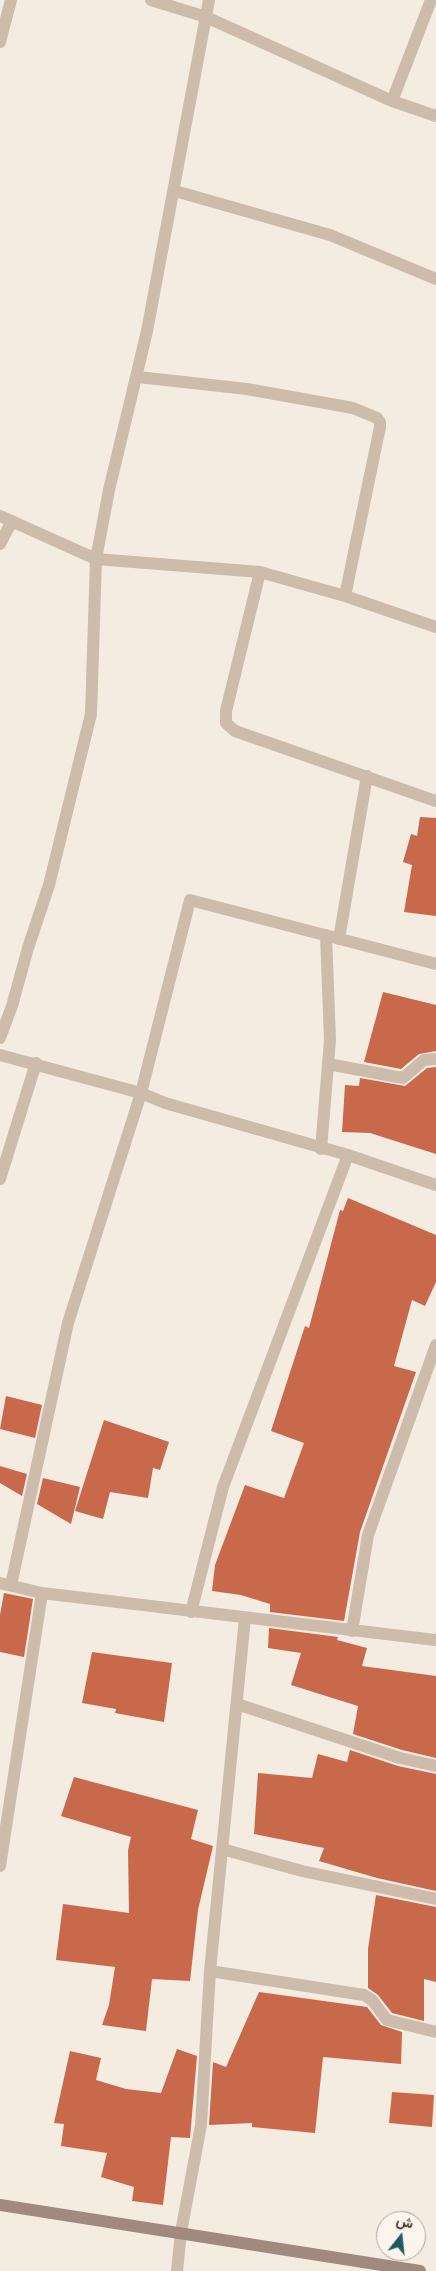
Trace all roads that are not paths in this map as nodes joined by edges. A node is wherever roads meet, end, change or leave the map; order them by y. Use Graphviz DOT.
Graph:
graph roads {
  1 [pos="10,0"];
  2 [pos="150,0"];
  3 [pos="209,0"];
  4 [pos="431,0"];
  5 [pos="206,18"];
  6 [pos="0,42"];
  7 [pos="392,101"];
  8 [pos="436,116"];
  9 [pos="175,190"];
  10 [pos="436,279"];
  11 [pos="138,377"];
  12 [pos="6,518"];
  13 [pos="0,544"];
  14 [pos="96,558"];
  15 [pos="260,572"];
  16 [pos="345,596"];
  17 [pos="436,627"];
  18 [pos="367,776"];
  19 [pos="436,801"];
  20 [pos="326,935"];
  21 [pos="339,939"];
  22 [pos="436,964"];
  23 [pos="0,1038"];
  24 [pos="0,1055"];
  25 [pos="436,1059"];
  26 [pos="36,1063"];
  27 [pos="328,1064"];
  28 [pos="141,1092"];
  29 [pos="321,1148"];
  30 [pos="348,1155"];
  31 [pos="0,1179"];
  32 [pos="436,1185"];
  33 [pos="436,1345"];
  34 [pos="6,1584"];
  35 [pos="42,1593"];
  36 [pos="191,1612"];
  37 [pos="245,1618"];
  38 [pos="352,1631"];
  39 [pos="436,1640"];
  40 [pos="236,1704"];
  41 [pos="436,1766"];
  42 [pos="222,1849"];
  43 [pos="0,1866"];
  44 [pos="436,1899"];
  45 [pos="210,1971"];
  46 [pos="436,2032"];
  47 [pos="0,2205"];
  48 [pos="181,2232"];
  49 [pos="177,2271"];
  50 [pos="420,2271"];
  1 -- 6 [label="street"];
  2 -- 5 [label="street"];
  3 -- 5 [label="street"];
  4 -- 7 [label="street"];
  5 -- 7 [label="street"];
  5 -- 9 [label="street"];
  7 -- 8 [label="street"];
  9 -- 10 [label="street"];
  9 -- 11 [label="street"];
  11 -- 14 [label="street"];
  11 -- 16 [label="street"];
  12 -- 13 [label="street"];
  12 -- 14 [label="street"];
  14 -- 15 [label="street"];
  14 -- 23 [label="street"];
  15 -- 16 [label="street"];
  15 -- 18 [label="street"];
  16 -- 17 [label="street"];
  18 -- 19 [label="street"];
  18 -- 21 [label="street"];
  20 -- 21 [label="street"];
  20 -- 27 [label="street"];
  20 -- 28 [label="street"];
  21 -- 22 [label="street"];
  24 -- 26 [label="street"];
  25 -- 27 [label="street"];
  26 -- 28 [label="street"];
  26 -- 31 [label="street"];
  27 -- 29 [label="street"];
  28 -- 29 [label="street"];
  28 -- 34 [label="street"];
  29 -- 30 [label="street"];
  30 -- 32 [label="street"];
  30 -- 36 [label="street"];
  33 -- 38 [label="street"];
  34 -- 35 [label="street"];
  35 -- 36 [label="street"];
  35 -- 43 [label="street"];
  36 -- 37 [label="street"];
  37 -- 38 [label="street"];
  37 -- 40 [label="street"];
  38 -- 39 [label="street"];
  40 -- 41 [label="street"];
  40 -- 42 [label="street"];
  42 -- 44 [label="street"];
  42 -- 45 [label="street"];
  45 -- 46 [label="street"];
  45 -- 48 [label="street"];
  47 -- 48 [label="street"];
  48 -- 49 [label="street"];
  48 -- 50 [label="street"];
}
